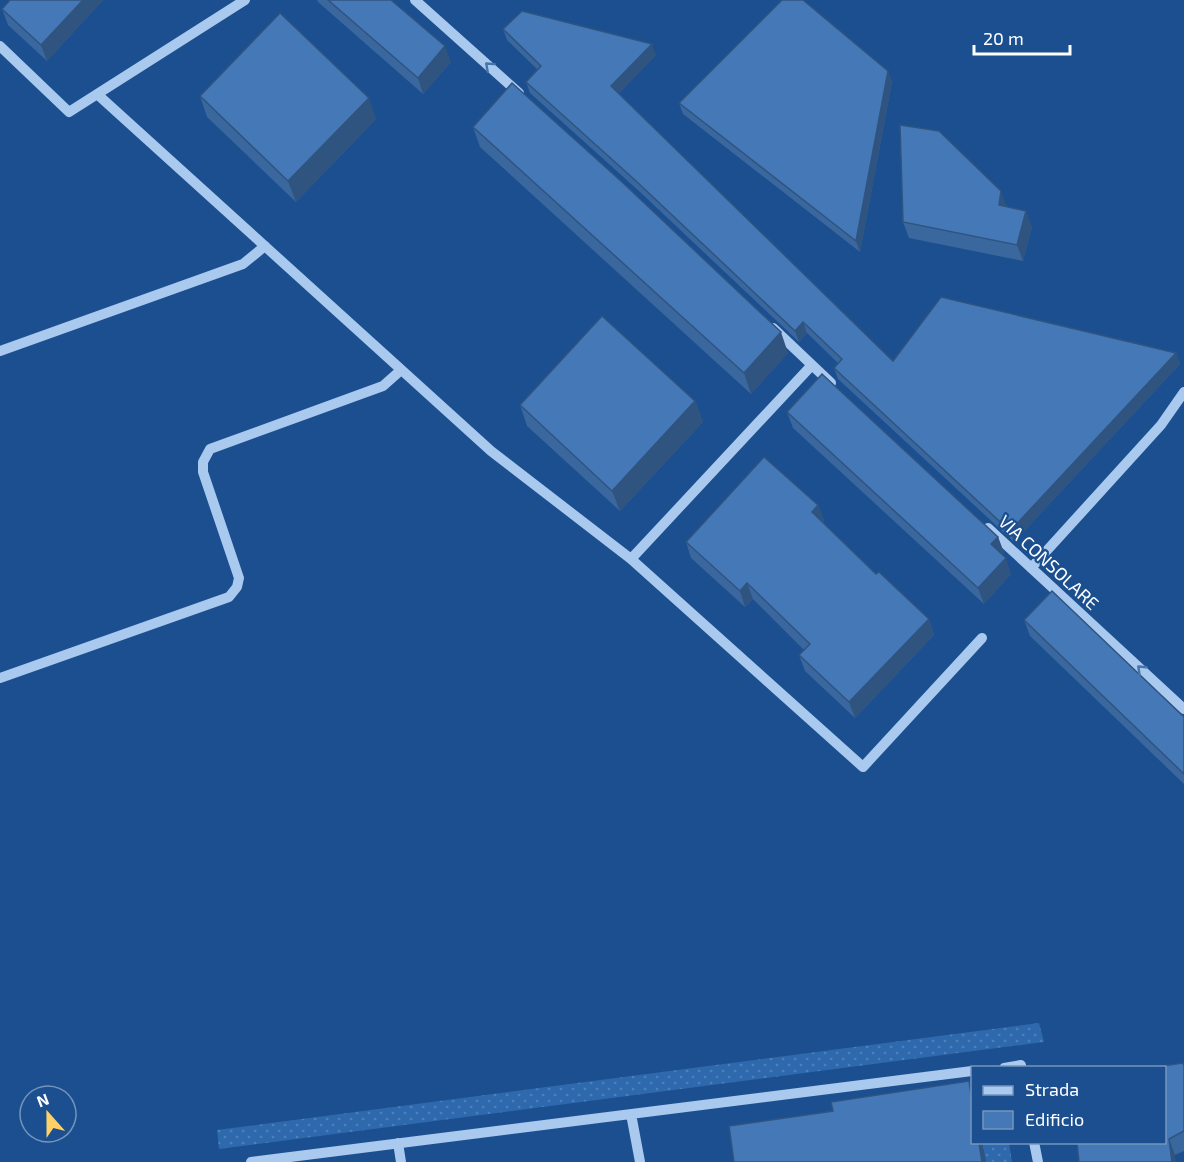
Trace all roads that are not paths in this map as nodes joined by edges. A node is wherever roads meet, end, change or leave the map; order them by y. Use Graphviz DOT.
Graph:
graph roads {
  1 [pos="244,0"];
  2 [pos="415,0"];
  3 [pos="0,46"];
  4 [pos="98,94"];
  5 [pos="530,102"];
  6 [pos="265,246"];
  7 [pos="762,317"];
  8 [pos="0,351"];
  9 [pos="812,365"];
  10 [pos="401,370"];
  11 [pos="838,389"];
  12 [pos="1184,392"];
  13 [pos="979,519"];
  14 [pos="631,559"];
  15 [pos="1031,568"];
  16 [pos="982,638"];
  17 [pos="0,678"];
  18 [pos="1184,709"];
  19 [pos="971,1071"];
  20 [pos="631,1114"];
  21 [pos="398,1143"];
  22 [pos="1034,1144"];
  23 [pos="251,1162"];
  24 [pos="401,1162"];
  25 [pos="640,1162"];
  26 [pos="1038,1162"];
  1 -- 4 [label="street"];
  5 -- 2 [label="street, one-way"];
  3 -- 4 [label="street"];
  4 -- 6 [label="street"];
  6 -- 8 [label="street"];
  6 -- 10 [label="street"];
  7 -- 9 [label="street"];
  9 -- 11 [label="street"];
  9 -- 14 [label="street"];
  10 -- 14 [label="street"];
  10 -- 17 [label="street"];
  12 -- 15 [label="street"];
  13 -- 15 [label="street, VIA CONSOLARE"];
  14 -- 16 [label="street"];
  18 -- 15 [label="street, VIA CONSOLARE, one-way"];
  19 -- 20 [label="street"];
  20 -- 21 [label="street"];
  20 -- 25 [label="street"];
  21 -- 23 [label="street"];
  21 -- 24 [label="street"];
  22 -- 26 [label="street"];
}
